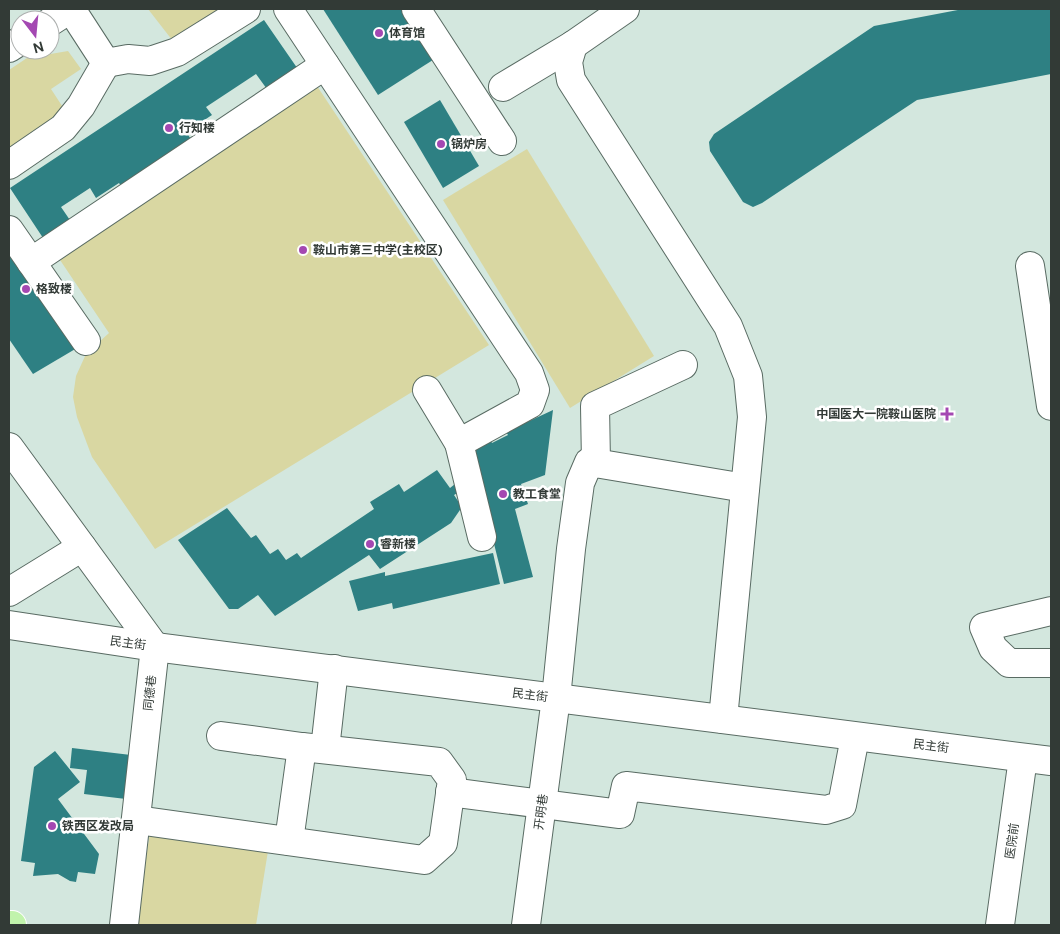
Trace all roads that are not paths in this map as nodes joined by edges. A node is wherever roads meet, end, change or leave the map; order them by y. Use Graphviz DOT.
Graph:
graph roads {
  1 [pos="70,9"];
  2 [pos="246,9"];
  3 [pos="288,9"];
  4 [pos="416,9"];
  5 [pos="625,9"];
  6 [pos="573,45"];
  7 [pos="106,63"];
  8 [pos="325,65"];
  9 [pos="503,87"];
  10 [pos="502,141"];
  11 [pos="9,165"];
  12 [pos="9,230"];
  13 [pos="31,262"];
  14 [pos="1030,266"];
  15 [pos="86,341"];
  16 [pos="683,366"];
  17 [pos="427,390"];
  18 [pos="1051,406"];
  19 [pos="460,443"];
  20 [pos="10,452"];
  21 [pos="596,463"];
  22 [pos="745,488"];
  23 [pos="482,536"];
  24 [pos="82,547"];
  25 [pos="9,592"];
  26 [pos="1051,611"];
  27 [pos="9,625"];
  28 [pos="155,647"];
  29 [pos="1051,662"];
  30 [pos="334,670"];
  31 [pos="556,698"];
  32 [pos="723,719"];
  33 [pos="221,736"];
  34 [pos="855,737"];
  35 [pos="314,748"];
  36 [pos="1023,758"];
  37 [pos="1051,761"];
  38 [pos="450,792"];
  39 [pos="542,805"];
  40 [pos="137,820"];
  41 [pos="289,842"];
  42 [pos="124,925"];
  43 [pos="526,925"];
  44 [pos="1000,925"];
  1 -- 7 [label="street"];
  2 -- 7 [label="street"];
  3 -- 8 [label="street"];
  4 -- 10 [label="street"];
  5 -- 6 [label="street"];
  6 -- 9 [label="street"];
  6 -- 22 [label="street"];
  7 -- 11 [label="street"];
  8 -- 13 [label="street"];
  8 -- 19 [label="street"];
  12 -- 13 [label="street"];
  13 -- 15 [label="street"];
  14 -- 18 [label="street"];
  16 -- 21 [label="street"];
  17 -- 19 [label="street"];
  19 -- 23 [label="street"];
  20 -- 24 [label="street"];
  21 -- 22 [label="street"];
  21 -- 31 [label="street, 开明巷"];
  22 -- 32 [label="street"];
  24 -- 25 [label="street"];
  24 -- 28 [label="street"];
  26 -- 29 [label="street"];
  27 -- 28 [label="street, 民主街"];
  28 -- 30 [label="street, 民主街"];
  28 -- 40 [label="street, 同德巷"];
  30 -- 31 [label="street, 民主街"];
  30 -- 35 [label="street"];
  31 -- 32 [label="street, 民主街"];
  31 -- 39 [label="street, 开明巷"];
  32 -- 34 [label="street, 民主街"];
  33 -- 35 [label="street"];
  34 -- 36 [label="street, 民主街"];
  34 -- 39 [label="street"];
  35 -- 38 [label="street"];
  35 -- 41 [label="street"];
  36 -- 37 [label="street, 民主街"];
  36 -- 44 [label="street, 医院前"];
  38 -- 39 [label="street"];
  38 -- 41 [label="street"];
  39 -- 43 [label="street, 开明巷"];
  40 -- 41 [label="street"];
  40 -- 42 [label="street, 同德巷"];
}
